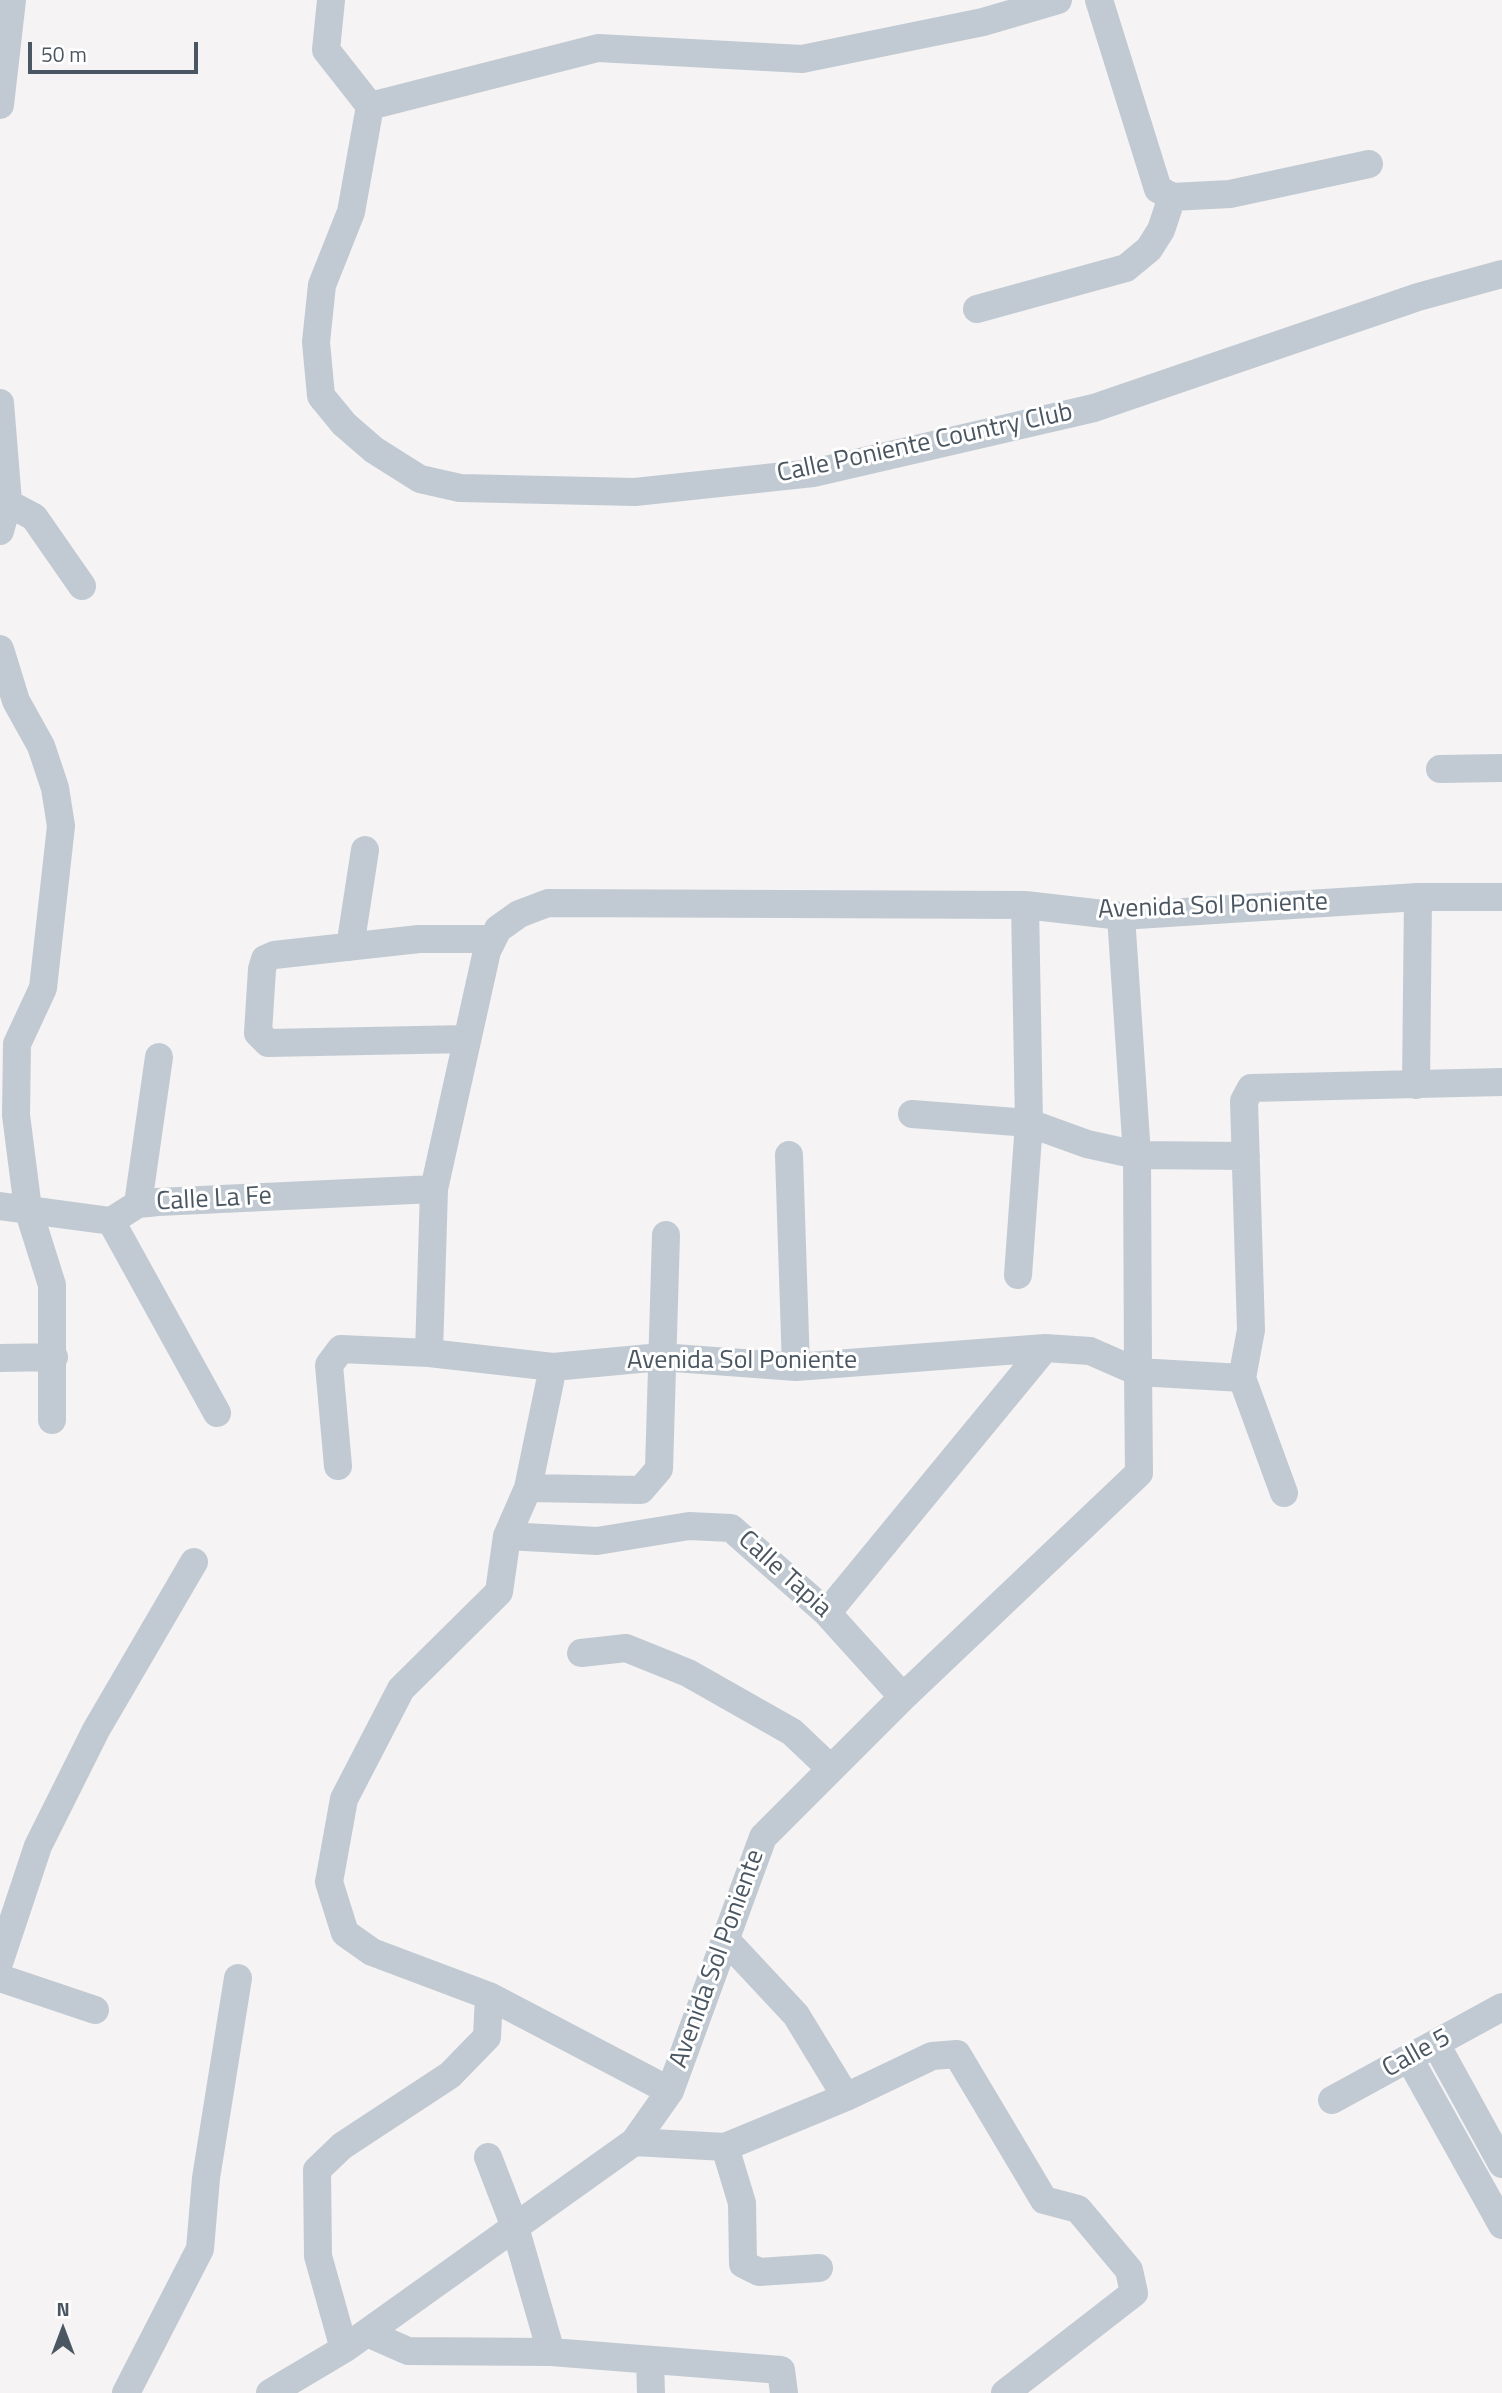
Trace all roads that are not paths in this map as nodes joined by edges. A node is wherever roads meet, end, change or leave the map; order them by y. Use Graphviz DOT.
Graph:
graph roads {
  1 [pos="12,0"];
  2 [pos="331,0"];
  3 [pos="1058,0"];
  4 [pos="1100,0"];
  5 [pos="0,105"];
  6 [pos="370,106"];
  7 [pos="1369,164"];
  8 [pos="1172,197"];
  9 [pos="1502,274"];
  10 [pos="977,309"];
  11 [pos="0,403"];
  12 [pos="4,500"];
  13 [pos="0,531"];
  14 [pos="82,586"];
  15 [pos="0,649"];
  16 [pos="8,705"];
  17 [pos="1502,768"];
  18 [pos="1440,769"];
  19 [pos="365,850"];
  20 [pos="1418,897"];
  21 [pos="1502,897"];
  22 [pos="1025,905"];
  23 [pos="1121,916"];
  24 [pos="493,939"];
  25 [pos="350,947"];
  26 [pos="467,1039"];
  27 [pos="8,1042"];
  28 [pos="159,1057"];
  29 [pos="1502,1082"];
  30 [pos="1416,1084"];
  31 [pos="912,1114"];
  32 [pos="1029,1124"];
  33 [pos="789,1155"];
  34 [pos="1137,1155"];
  35 [pos="1246,1156"];
  36 [pos="434,1189"];
  37 [pos="138,1205"];
  38 [pos="0,1206"];
  39 [pos="28,1209"];
  40 [pos="111,1221"];
  41 [pos="666,1235"];
  42 [pos="1018,1275"];
  43 [pos="1045,1348"];
  44 [pos="429,1353"];
  45 [pos="54,1357"];
  46 [pos="661,1357"];
  47 [pos="0,1358"];
  48 [pos="553,1367"];
  49 [pos="796,1367"];
  50 [pos="1138,1372"];
  51 [pos="1242,1378"];
  52 [pos="217,1413"];
  53 [pos="52,1420"];
  54 [pos="338,1466"];
  55 [pos="528,1488"];
  56 [pos="1284,1493"];
  57 [pos="507,1536"];
  58 [pos="194,1562"];
  59 [pos="827,1613"];
  60 [pos="581,1653"];
  61 [pos="903,1697"];
  62 [pos="831,1769"];
  63 [pos="726,1940"];
  64 [pos="0,1960"];
  65 [pos="0,1978"];
  66 [pos="238,1978"];
  67 [pos="489,1996"];
  68 [pos="1502,2007"];
  69 [pos="95,2010"];
  70 [pos="1436,2044"];
  71 [pos="1409,2058"];
  72 [pos="670,2091"];
  73 [pos="846,2097"];
  74 [pos="1332,2100"];
  75 [pos="634,2142"];
  76 [pos="725,2147"];
  77 [pos="488,2157"];
  78 [pos="1502,2164"];
  79 [pos="1502,2225"];
  80 [pos="515,2227"];
  81 [pos="820,2269"];
  82 [pos="368,2333"];
  83 [pos="344,2349"];
  84 [pos="551,2352"];
  85 [pos="650,2360"];
  86 [pos="126,2393"];
  87 [pos="270,2393"];
  88 [pos="651,2393"];
  89 [pos="784,2393"];
  90 [pos="1005,2393"];
  1 -- 5 [label="street"];
  2 -- 6 [label="street"];
  3 -- 6 [label="street"];
  4 -- 8 [label="street"];
  6 -- 9 [label="street, Calle Poniente Country Club"];
  7 -- 8 [label="street"];
  8 -- 10 [label="street"];
  11 -- 12 [label="street"];
  12 -- 13 [label="street"];
  12 -- 14 [label="street"];
  15 -- 16 [label="street"];
  16 -- 27 [label="street"];
  17 -- 18 [label="street"];
  19 -- 25 [label="street"];
  20 -- 21 [label="street, Avenida Sol Poniente"];
  20 -- 23 [label="street, Avenida Sol Poniente"];
  20 -- 30 [label="street"];
  22 -- 23 [label="street, Avenida Sol Poniente"];
  22 -- 24 [label="street, Avenida Sol Poniente"];
  22 -- 32 [label="street"];
  23 -- 34 [label="street"];
  24 -- 25 [label="street"];
  24 -- 26 [label="street, Avenida Sol Poniente"];
  25 -- 26 [label="street"];
  26 -- 36 [label="street, Avenida Sol Poniente"];
  27 -- 39 [label="street"];
  28 -- 37 [label="street"];
  29 -- 30 [label="street"];
  30 -- 35 [label="street"];
  31 -- 32 [label="street"];
  32 -- 34 [label="street"];
  32 -- 42 [label="street"];
  33 -- 49 [label="street"];
  34 -- 35 [label="street"];
  34 -- 50 [label="street"];
  35 -- 51 [label="street"];
  36 -- 37 [label="street, Calle La Fe"];
  36 -- 44 [label="street, Avenida Sol Poniente"];
  37 -- 40 [label="street, Calle La Fe"];
  38 -- 39 [label="street"];
  39 -- 40 [label="street"];
  39 -- 45 [label="street"];
  40 -- 52 [label="street"];
  41 -- 46 [label="street"];
  43 -- 49 [label="street, Avenida Sol Poniente"];
  43 -- 50 [label="street, Avenida Sol Poniente"];
  43 -- 59 [label="street"];
  44 -- 48 [label="street, Avenida Sol Poniente"];
  44 -- 54 [label="street"];
  45 -- 47 [label="street"];
  45 -- 53 [label="street"];
  46 -- 48 [label="street, Avenida Sol Poniente"];
  46 -- 49 [label="street, Avenida Sol Poniente"];
  46 -- 55 [label="street"];
  48 -- 55 [label="street"];
  50 -- 51 [label="street"];
  50 -- 61 [label="street, Avenida Sol Poniente"];
  51 -- 56 [label="street"];
  55 -- 57 [label="street"];
  57 -- 59 [label="street, Calle Tapia"];
  57 -- 67 [label="street"];
  58 -- 64 [label="street"];
  59 -- 61 [label="street, Calle Tapia"];
  60 -- 62 [label="street"];
  61 -- 62 [label="street, Avenida Sol Poniente"];
  62 -- 63 [label="street, Avenida Sol Poniente"];
  63 -- 72 [label="street, Avenida Sol Poniente"];
  63 -- 73 [label="street"];
  65 -- 69 [label="street"];
  66 -- 86 [label="street"];
  67 -- 72 [label="street"];
  67 -- 83 [label="street"];
  68 -- 70 [label="street, Calle 5"];
  70 -- 71 [label="street, Calle 5"];
  70 -- 78 [label="street"];
  71 -- 74 [label="street, Calle 5"];
  71 -- 79 [label="street"];
  72 -- 75 [label="street, Avenida Sol Poniente"];
  73 -- 76 [label="street"];
  73 -- 90 [label="street"];
  75 -- 76 [label="street"];
  75 -- 80 [label="street, Avenida Sol Poniente"];
  76 -- 81 [label="street"];
  77 -- 80 [label="street"];
  80 -- 82 [label="street, Avenida Sol Poniente"];
  80 -- 84 [label="street"];
  82 -- 83 [label="street, Avenida Sol Poniente"];
  82 -- 84 [label="street"];
  83 -- 87 [label="street, Avenida Sol Poniente"];
  84 -- 85 [label="street"];
  85 -- 88 [label="street"];
  85 -- 89 [label="street"];
}
